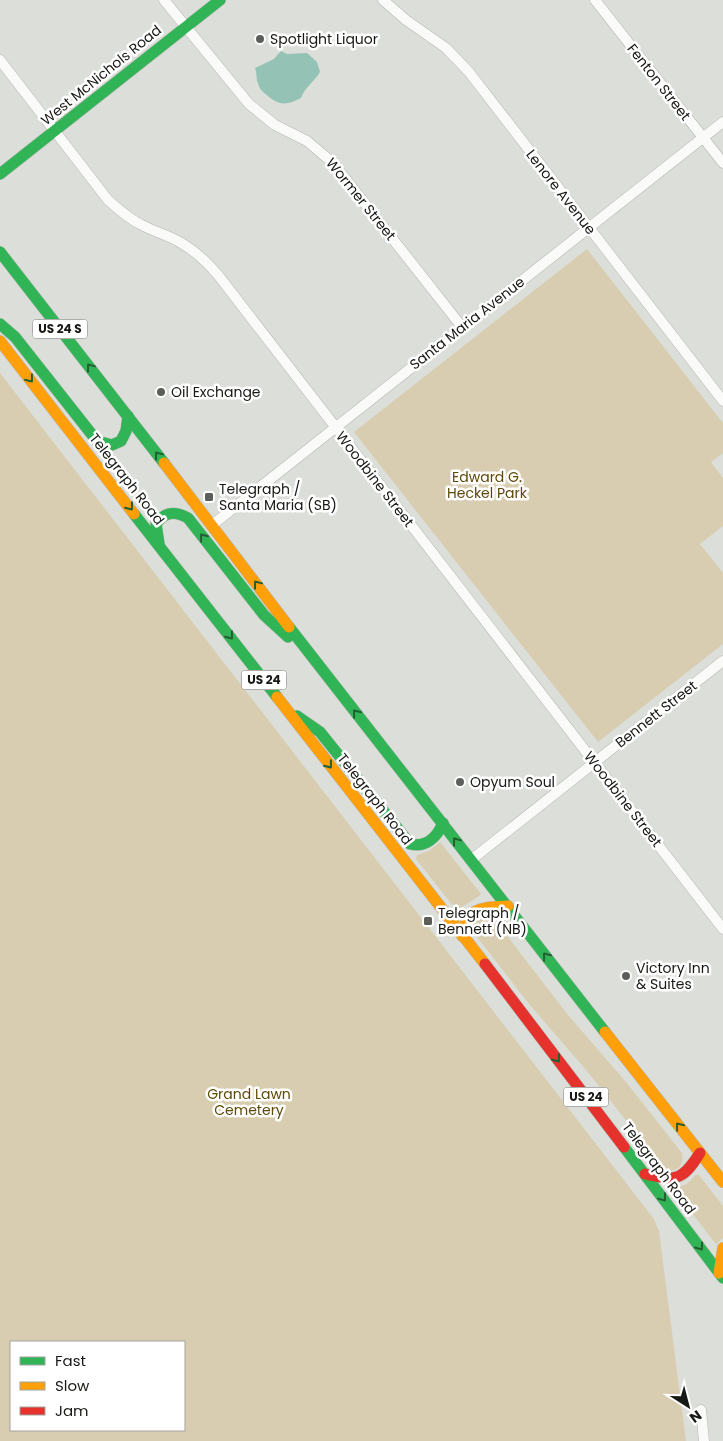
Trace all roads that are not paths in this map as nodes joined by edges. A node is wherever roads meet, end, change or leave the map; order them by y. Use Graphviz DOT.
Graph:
graph roads {
  1 [pos="164,0"];
  2 [pos="220,0"];
  3 [pos="383,0"];
  4 [pos="595,0"];
  5 [pos="185,27"];
  6 [pos="0,60"];
  7 [pos="723,122"];
  8 [pos="55,131"];
  9 [pos="703,138"];
  10 [pos="723,163"];
  11 [pos="0,174"];
  12 [pos="589,227"];
  13 [pos="0,252"];
  14 [pos="0,324"];
  15 [pos="462,327"];
  16 [pos="0,341"];
  17 [pos="723,401"];
  18 [pos="128,416"];
  19 [pos="335,427"];
  20 [pos="212,525"];
  21 [pos="159,544"];
  22 [pos="317,663"];
  23 [pos="722,663"];
  24 [pos="286,708"];
  25 [pos="595,763"];
  26 [pos="442,823"];
  27 [pos="471,860"];
  28 [pos="508,906"];
  29 [pos="723,929"];
  30 [pos="462,936"];
  31 [pos="700,1153"];
  32 [pos="645,1174"];
  33 [pos="722,1178"];
  34 [pos="723,1248"];
  35 [pos="721,1276"];
  36 [pos="701,1410"];
  37 [pos="704,1441"];
  1 -- 5 [label="street, Wormer Street"];
  2 -- 5 [label="main road, West McNichols Road"];
  3 -- 12 [label="street, Lenore Avenue"];
  4 -- 9 [label="street, Fenton Street"];
  5 -- 8 [label="main road, West McNichols Road"];
  5 -- 15 [label="street, Wormer Street"];
  6 -- 8 [label="street, Woodbine Street"];
  7 -- 9 [label="street, Santa Maria Avenue"];
  8 -- 11 [label="main road, West McNichols Road"];
  8 -- 19 [label="street, Woodbine Street"];
  9 -- 10 [label="street, Fenton Street"];
  9 -- 12 [label="street, Santa Maria Avenue"];
  12 -- 15 [label="street, Santa Maria Avenue"];
  12 -- 17 [label="street, Lenore Avenue"];
  18 -- 13 [label="main road, US 24 S, one-way"];
  14 -- 18 [label="main road, Telegraph Road"];
  15 -- 19 [label="street, Santa Maria Avenue"];
  16 -- 21 [label="main road, Telegraph Road / US 24, one-way"];
  20 -- 18 [label="main road, one-way"];
  19 -- 20 [label="street, Santa Maria Avenue"];
  19 -- 25 [label="street, Woodbine Street"];
  22 -- 20 [label="main road, one-way"];
  22 -- 21 [label="main road, one-way"];
  21 -- 24 [label="main road, Telegraph Road / US 24, one-way"];
  26 -- 22 [label="main road, one-way"];
  23 -- 25 [label="street, Bennett Street"];
  24 -- 26 [label="main road"];
  24 -- 30 [label="main road, Telegraph Road / US 24, one-way"];
  25 -- 27 [label="street, Bennett Street"];
  25 -- 29 [label="street, Woodbine Street"];
  27 -- 26 [label="main road, one-way"];
  27 -- 28 [label="main road"];
  28 -- 30 [label="main road"];
  31 -- 28 [label="main road, one-way"];
  30 -- 32 [label="main road, Telegraph Road / US 24, one-way"];
  31 -- 32 [label="main road"];
  31 -- 33 [label="main road"];
  32 -- 35 [label="main road, Telegraph Road / US 24, one-way"];
  34 -- 35 [label="main road"];
  36 -- 37 [label="street"];
}
